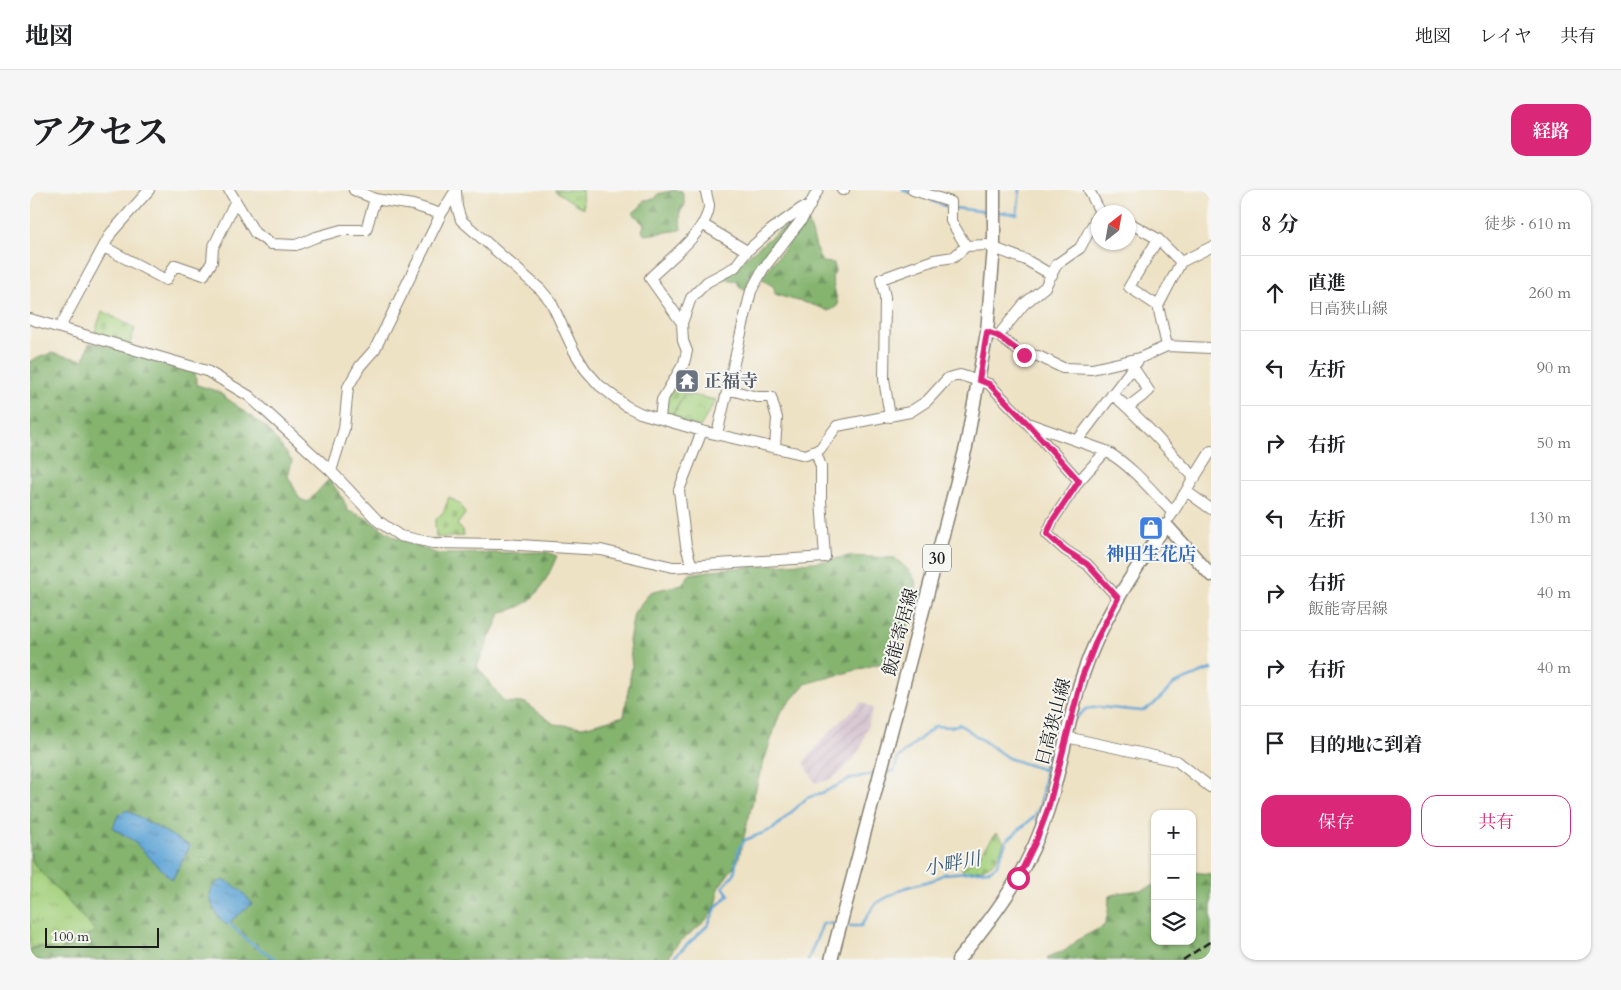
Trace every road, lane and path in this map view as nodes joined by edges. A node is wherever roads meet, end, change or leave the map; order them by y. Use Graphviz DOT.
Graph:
graph roads {
  1 [pos="149,190"];
  2 [pos="229,190"];
  3 [pos="354,190"];
  4 [pos="456,190"];
  5 [pos="706,190"];
  6 [pos="818,190"];
  7 [pos="994,190"];
  8 [pos="1089,190"];
  9 [pos="920,191"];
  10 [pos="376,199"];
  11 [pos="235,202"];
  12 [pos="1097,205"];
  13 [pos="810,206"];
  14 [pos="441,214"];
  15 [pos="702,224"];
  16 [pos="1136,227"];
  17 [pos="1091,230"];
  18 [pos="1158,239"];
  19 [pos="966,246"];
  20 [pos="104,247"];
  21 [pos="994,247"];
  22 [pos="1211,248"];
  23 [pos="747,251"];
  24 [pos="1181,262"];
  25 [pos="1052,275"];
  26 [pos="1158,306"];
  27 [pos="30,319"];
  28 [pos="682,322"];
  29 [pos="60,327"];
  30 [pos="992,334"];
  31 [pos="1167,346"];
  32 [pos="1211,348"];
  33 [pos="1140,358"];
  34 [pos="1133,367"];
  35 [pos="979,380"];
  36 [pos="727,389"];
  37 [pos="1112,394"];
  38 [pos="1128,407"];
  39 [pos="890,417"];
  40 [pos="660,418"];
  41 [pos="1027,423"];
  42 [pos="702,431"];
  43 [pos="717,434"];
  44 [pos="1077,440"];
  45 [pos="774,447"];
  46 [pos="1106,451"];
  47 [pos="1211,451"];
  48 [pos="816,452"];
  49 [pos="331,471"];
  50 [pos="1195,478"];
  51 [pos="1079,481"];
  52 [pos="1186,492"];
  53 [pos="1211,509"];
  54 [pos="1169,519"];
  55 [pos="692,567"];
  56 [pos="1211,575"];
  57 [pos="1118,598"];
  58 [pos="1067,734"];
  59 [pos="1210,787"];
  60 [pos="831,960"];
  61 [pos="958,960"];
  1 -- 20 [label="street"];
  2 -- 11 [label="street"];
  3 -- 10 [label="street"];
  4 -- 14 [label="street"];
  4 -- 40 [label="street"];
  5 -- 15 [label="street"];
  6 -- 13 [label="street"];
  7 -- 21 [label="main road, 飯能寄居線 / 30"];
  8 -- 12 [label="street"];
  9 -- 19 [label="street"];
  10 -- 11 [label="street"];
  10 -- 14 [label="street"];
  11 -- 20 [label="street"];
  13 -- 23 [label="street"];
  13 -- 36 [label="street"];
  14 -- 49 [label="street"];
  15 -- 23 [label="street"];
  15 -- 28 [label="street"];
  16 -- 18 [label="street"];
  17 -- 25 [label="street"];
  18 -- 24 [label="street"];
  18 -- 26 [label="street"];
  19 -- 21 [label="street"];
  19 -- 39 [label="street"];
  20 -- 29 [label="street"];
  21 -- 25 [label="street"];
  21 -- 30 [label="main road, 飯能寄居線 / 30"];
  22 -- 24 [label="street"];
  23 -- 28 [label="street"];
  24 -- 26 [label="street"];
  25 -- 30 [label="street"];
  26 -- 31 [label="street"];
  27 -- 29 [label="street"];
  28 -- 40 [label="street"];
  29 -- 49 [label="street"];
  30 -- 33 [label="street"];
  30 -- 35 [label="main road, 飯能寄居線 / 30"];
  31 -- 32 [label="street"];
  31 -- 33 [label="street"];
  33 -- 34 [label="street"];
  34 -- 37 [label="street"];
  34 -- 38 [label="street"];
  35 -- 39 [label="street"];
  35 -- 41 [label="street"];
  35 -- 60 [label="main road, 飯能寄居線 / 30"];
  36 -- 43 [label="street"];
  36 -- 45 [label="street"];
  37 -- 38 [label="street"];
  37 -- 44 [label="street"];
  38 -- 50 [label="street"];
  39 -- 48 [label="street"];
  40 -- 42 [label="street"];
  41 -- 44 [label="street"];
  41 -- 51 [label="street"];
  42 -- 43 [label="street"];
  42 -- 55 [label="street"];
  43 -- 45 [label="street"];
  44 -- 46 [label="street"];
  45 -- 48 [label="street"];
  46 -- 51 [label="street"];
  46 -- 54 [label="street"];
  47 -- 50 [label="street"];
  48 -- 55 [label="street"];
  49 -- 55 [label="street"];
  50 -- 52 [label="street"];
  51 -- 57 [label="street"];
  52 -- 53 [label="street"];
  52 -- 54 [label="street"];
  54 -- 56 [label="main road"];
  54 -- 57 [label="main road, 日高狭山線"];
  57 -- 58 [label="main road, 日高狭山線"];
  58 -- 59 [label="street"];
  58 -- 61 [label="main road, 日高狭山線"];
}
